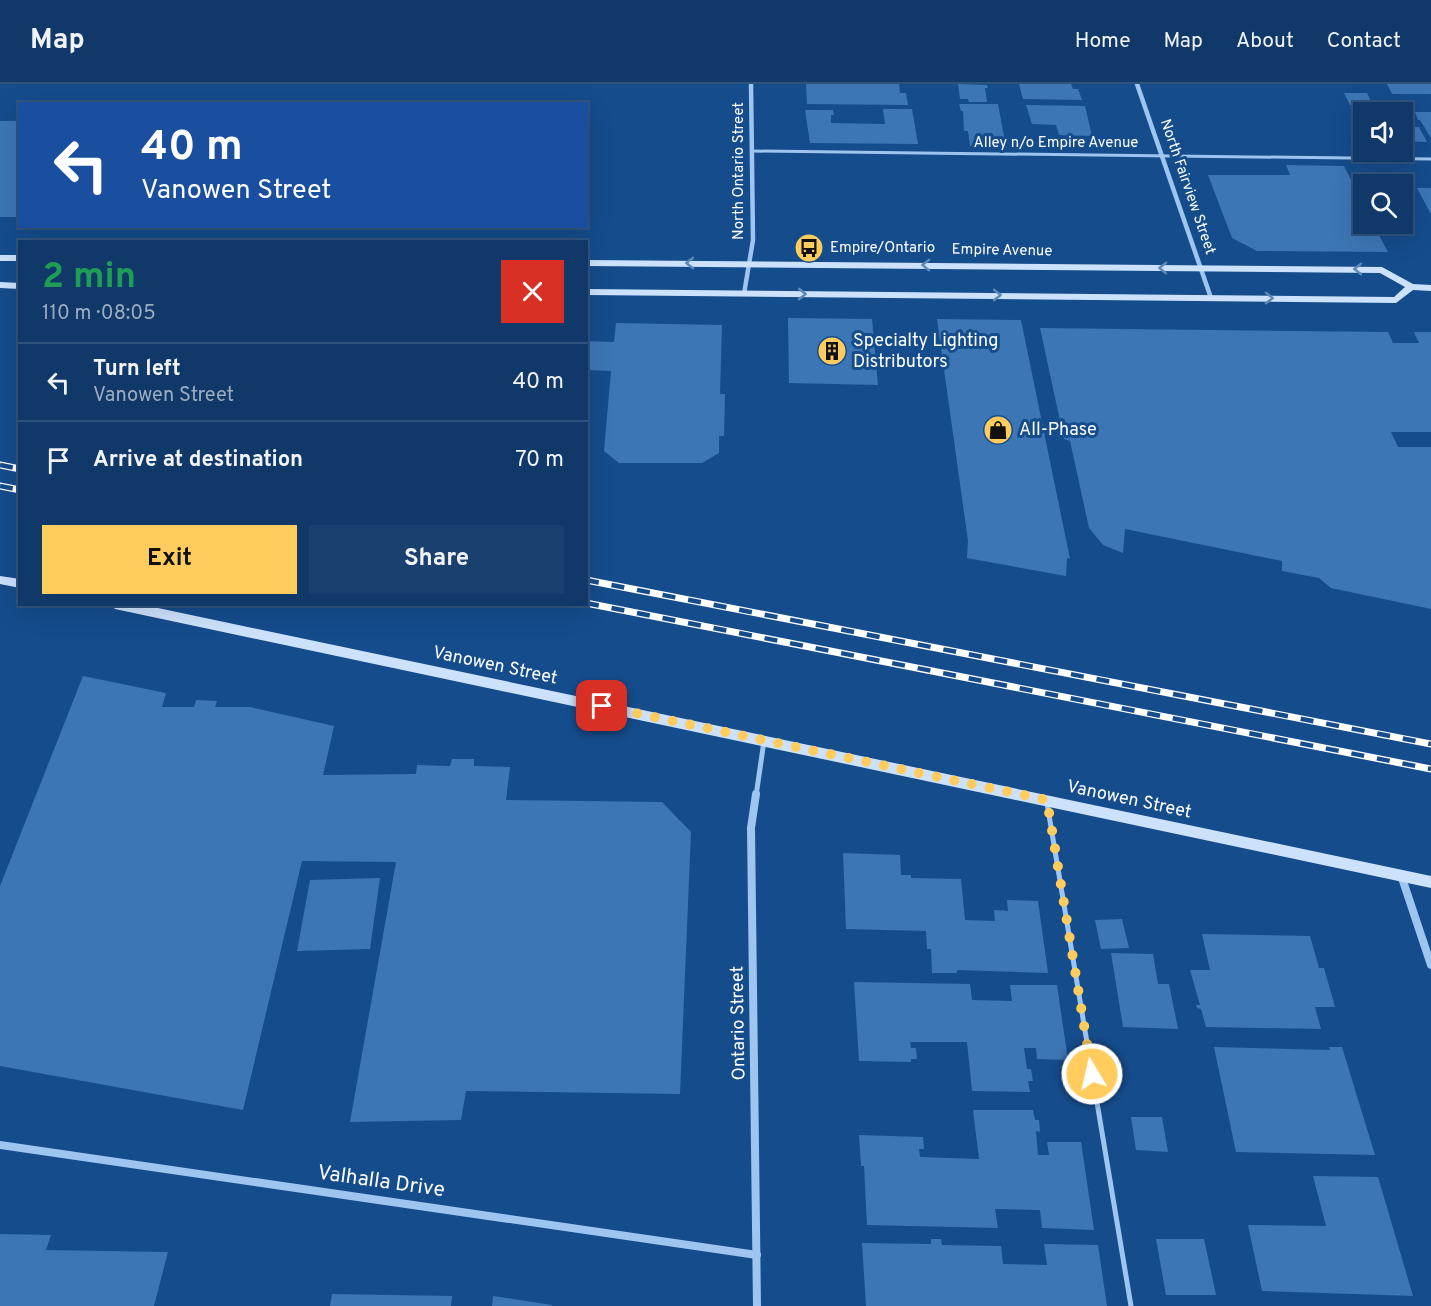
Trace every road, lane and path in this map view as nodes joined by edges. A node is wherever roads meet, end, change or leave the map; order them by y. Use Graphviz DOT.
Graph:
graph roads {
  1 [pos="751,84"];
  2 [pos="1137,84"];
  3 [pos="752,151"];
  4 [pos="1161,155"];
  5 [pos="1431,159"];
  6 [pos="0,258"];
  7 [pos="18,258"];
  8 [pos="588,262"];
  9 [pos="748,264"];
  10 [pos="1200,268"];
  11 [pos="0,285"];
  12 [pos="18,286"];
  13 [pos="1412,287"];
  14 [pos="1431,288"];
  15 [pos="588,292"];
  16 [pos="744,294"];
  17 [pos="1211,298"];
  18 [pos="0,580"];
  19 [pos="18,584"];
  20 [pos="125,606"];
  21 [pos="764,740"];
  22 [pos="1047,800"];
  23 [pos="1401,876"];
  24 [pos="1431,882"];
  25 [pos="1431,965"];
  26 [pos="0,1145"];
  27 [pos="756,1255"];
  28 [pos="757,1306"];
  29 [pos="1131,1306"];
  1 -- 3 [label="street, North Ontario Street"];
  2 -- 4 [label="street, North Fairview Street"];
  3 -- 4 [label="lane, Alley n/o Empire Avenue"];
  3 -- 9 [label="street, North Ontario Street"];
  4 -- 5 [label="lane, Alley n/o Empire Avenue"];
  4 -- 10 [label="street, North Fairview Street"];
  6 -- 7 [label="main road"];
  9 -- 8 [label="main road, Empire Avenue, one-way"];
  10 -- 9 [label="main road, Empire Avenue, one-way"];
  9 -- 16 [label="street, North Ontario Street"];
  13 -- 10 [label="main road, Empire Avenue, one-way"];
  10 -- 17 [label="street, North Fairview Street"];
  11 -- 12 [label="main road"];
  13 -- 14 [label="main road, Empire Avenue"];
  17 -- 13 [label="main road, Empire Avenue, one-way"];
  15 -- 16 [label="main road, Empire Avenue"];
  16 -- 17 [label="main road, Empire Avenue, one-way"];
  18 -- 19 [label="main road"];
  20 -- 21 [label="main road, Vanowen Street"];
  21 -- 22 [label="main road, Vanowen Street"];
  21 -- 27 [label="street, Ontario Street"];
  22 -- 23 [label="main road, Vanowen Street"];
  22 -- 29 [label="lane"];
  23 -- 24 [label="main road, Vanowen Street"];
  23 -- 25 [label="street"];
  26 -- 27 [label="street, Valhalla Drive"];
  27 -- 28 [label="street, Ontario Street"];
}
